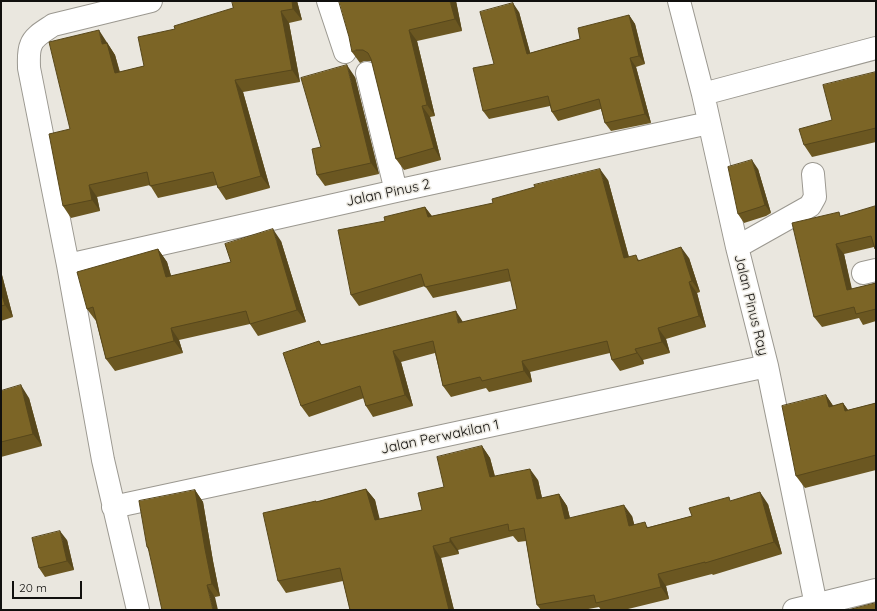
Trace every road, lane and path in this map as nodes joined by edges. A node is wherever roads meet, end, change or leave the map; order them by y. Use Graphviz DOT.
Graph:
graph roads {
  1 [pos="151,1"];
  2 [pos="328,1"];
  3 [pos="679,1"];
  4 [pos="876,48"];
  5 [pos="345,52"];
  6 [pos="367,73"];
  7 [pos="703,94"];
  8 [pos="709,123"];
  9 [pos="814,174"];
  10 [pos="396,191"];
  11 [pos="737,247"];
  12 [pos="68,265"];
  13 [pos="766,366"];
  14 [pos="113,507"];
  15 [pos="876,590"];
  16 [pos="816,608"];
  17 [pos="138,610"];
  18 [pos="794,610"];
  1 -- 12 [label="street"];
  2 -- 5 [label="street"];
  3 -- 7 [label="street, Jalan Pinus Ray"];
  4 -- 7 [label="street"];
  6 -- 10 [label="street"];
  7 -- 8 [label="street, Jalan Pinus Ray"];
  8 -- 10 [label="street, Jalan Pinus 2"];
  8 -- 11 [label="street, Jalan Pinus Ray"];
  9 -- 11 [label="street"];
  10 -- 12 [label="street, Jalan Pinus 2"];
  11 -- 13 [label="street, Jalan Pinus Ray"];
  12 -- 14 [label="street"];
  13 -- 14 [label="street, Jalan Perwakilan 1"];
  13 -- 16 [label="street, Jalan Pinus Ray"];
  14 -- 17 [label="street"];
  15 -- 16 [label="street"];
  16 -- 18 [label="street"];
}
